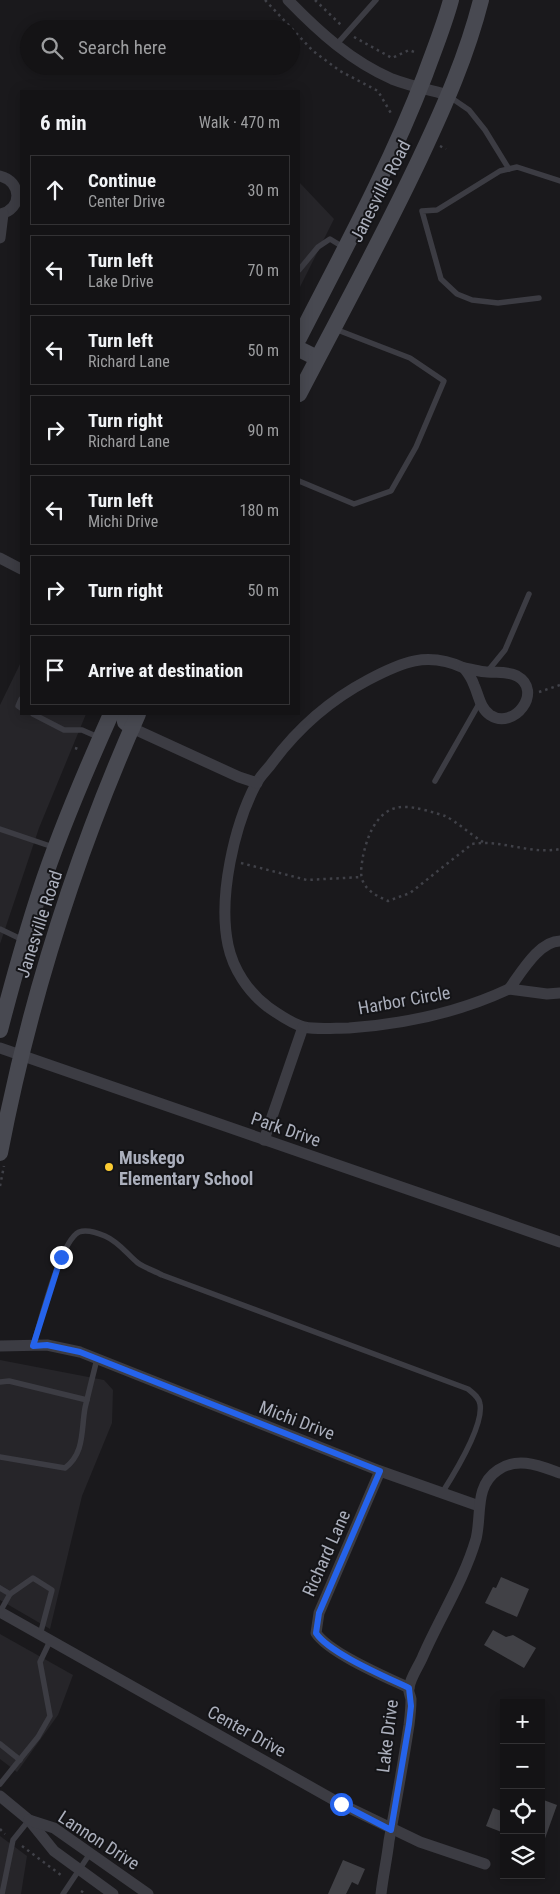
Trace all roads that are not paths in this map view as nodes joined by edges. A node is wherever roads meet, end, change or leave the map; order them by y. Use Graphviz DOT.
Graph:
graph roads {
  1 [pos="288,0"];
  2 [pos="376,0"];
  3 [pos="451,0"];
  4 [pos="481,0"];
  5 [pos="335,45"];
  6 [pos="420,88"];
  7 [pos="448,96"];
  8 [pos="509,169"];
  9 [pos="0,176"];
  10 [pos="560,181"];
  11 [pos="2,214"];
  12 [pos="0,238"];
  13 [pos="345,248"];
  14 [pos="368,260"];
  15 [pos="300,269"];
  16 [pos="539,298"];
  17 [pos="333,328"];
  18 [pos="300,335"];
  19 [pos="300,349"];
  20 [pos="317,358"];
  21 [pos="300,392"];
  22 [pos="300,481"];
  23 [pos="0,558"];
  24 [pos="20,568"];
  25 [pos="529,594"];
  26 [pos="464,668"];
  27 [pos="487,672"];
  28 [pos="480,702"];
  29 [pos="35,715"];
  30 [pos="111,715"];
  31 [pos="134,717"];
  32 [pos="100,738"];
  33 [pos="93,755"];
  34 [pos="435,781"];
  35 [pos="257,783"];
  36 [pos="0,829"];
  37 [pos="55,848"];
  38 [pos="0,928"];
  39 [pos="24,941"];
  40 [pos="560,941"];
  41 [pos="509,989"];
  42 [pos="560,993"];
  43 [pos="303,1027"];
  44 [pos="0,1030"];
  45 [pos="0,1048"];
  46 [pos="21,1055"];
  47 [pos="264,1140"];
  48 [pos="0,1153"];
  49 [pos="560,1242"];
  50 [pos="0,1346"];
  51 [pos="33,1346"];
  52 [pos="97,1359"];
  53 [pos="0,1382"];
  54 [pos="87,1400"];
  55 [pos="0,1457"];
  56 [pos="380,1471"];
  57 [pos="560,1473"];
  58 [pos="442,1494"];
  59 [pos="478,1506"];
  60 [pos="0,1588"];
  61 [pos="10,1594"];
  62 [pos="0,1612"];
  63 [pos="45,1638"];
  64 [pos="409,1688"];
  65 [pos="0,1744"];
  66 [pos="20,1760"];
  67 [pos="0,1784"];
  68 [pos="2,1800"];
  69 [pos="28,1820"];
  70 [pos="391,1830"];
  71 [pos="91,1852"];
  72 [pos="485,1864"];
  73 [pos="79,1870"];
  74 [pos="2,1894"];
  75 [pos="63,1894"];
  76 [pos="113,1894"];
  77 [pos="148,1894"];
  78 [pos="381,1894"];
  1 -- 5 [label="street"];
  2 -- 5 [label="lane"];
  3 -- 6 [label="main road, Janesville Road"];
  4 -- 7 [label="main road, Janesville Road"];
  5 -- 6 [label="street"];
  6 -- 7 [label="street"];
  6 -- 13 [label="main road, Janesville Road"];
  7 -- 8 [label="lane"];
  7 -- 14 [label="main road, Janesville Road"];
  8 -- 10 [label="lane"];
  8 -- 16 [label="lane"];
  9 -- 11 [label="street"];
  11 -- 12 [label="street"];
  13 -- 14 [label="main road"];
  13 -- 15 [label="lane"];
  13 -- 18 [label="main road, Janesville Road"];
  14 -- 17 [label="main road, Janesville Road"];
  17 -- 20 [label="main road, Janesville Road"];
  17 -- 22 [label="lane"];
  19 -- 20 [label="main road"];
  20 -- 21 [label="main road, Janesville Road"];
  23 -- 24 [label="street"];
  25 -- 27 [label="lane"];
  26 -- 27 [label="street, Harbor Circle"];
  26 -- 28 [label="street"];
  26 -- 35 [label="street, Harbor Circle"];
  27 -- 28 [label="street, Harbor Circle"];
  28 -- 34 [label="lane"];
  29 -- 32 [label="lane"];
  30 -- 32 [label="main road, Janesville Road"];
  31 -- 33 [label="main road"];
  31 -- 35 [label="street"];
  31 -- 46 [label="main road, Janesville Road"];
  32 -- 33 [label="main road, Janesville Road"];
  33 -- 37 [label="main road, Janesville Road"];
  35 -- 43 [label="street, Harbor Circle"];
  36 -- 37 [label="lane"];
  37 -- 39 [label="main road, Janesville Road"];
  38 -- 39 [label="lane"];
  39 -- 44 [label="main road, Janesville Road"];
  40 -- 41 [label="street, Harbor Circle"];
  41 -- 42 [label="street"];
  41 -- 43 [label="street, Harbor Circle"];
  43 -- 47 [label="street"];
  45 -- 46 [label="street, Park Drive"];
  46 -- 47 [label="street, Park Drive"];
  46 -- 48 [label="main road, Janesville Road"];
  47 -- 49 [label="street, Park Drive"];
  50 -- 51 [label="street, Michi Drive"];
  51 -- 52 [label="street, Michi Drive"];
  51 -- 58 [label="lane"];
  52 -- 54 [label="lane"];
  52 -- 56 [label="street, Michi Drive"];
  53 -- 54 [label="lane"];
  54 -- 55 [label="lane"];
  56 -- 58 [label="street, Michi Drive"];
  56 -- 64 [label="street, Richard Lane"];
  57 -- 59 [label="street"];
  58 -- 59 [label="street, Michi Drive"];
  59 -- 64 [label="street, Lake Drive"];
  60 -- 61 [label="lane"];
  61 -- 62 [label="lane"];
  61 -- 63 [label="lane"];
  62 -- 63 [label="street, Center Drive"];
  63 -- 66 [label="lane"];
  63 -- 70 [label="street, Center Drive"];
  64 -- 70 [label="street, Lake Drive"];
  65 -- 66 [label="lane"];
  66 -- 67 [label="lane"];
  68 -- 69 [label="street, Lannon Drive"];
  69 -- 71 [label="street, Lannon Drive"];
  69 -- 73 [label="street, Lannon Drive"];
  69 -- 74 [label="lane"];
  70 -- 72 [label="street, Center Drive"];
  70 -- 78 [label="street, Lake Drive"];
  71 -- 73 [label="lane"];
  71 -- 77 [label="street, Lannon Drive"];
  73 -- 75 [label="lane"];
  73 -- 76 [label="street, Lannon Drive"];
}
